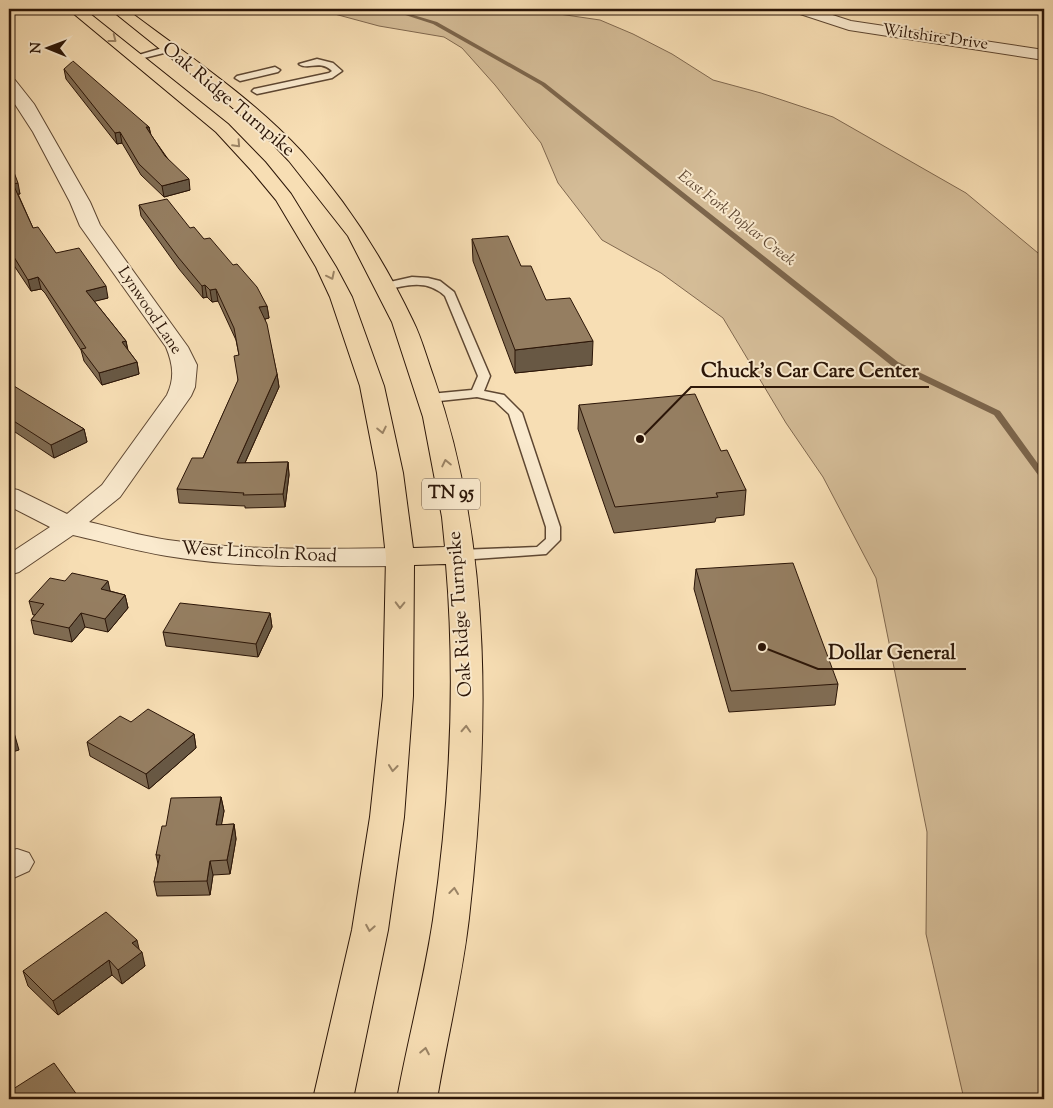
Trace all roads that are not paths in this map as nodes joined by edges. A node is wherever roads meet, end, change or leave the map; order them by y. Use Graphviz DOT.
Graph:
graph roads {
  1 [pos="75,9"];
  2 [pos="117,9"];
  3 [pos="799,9"];
  4 [pos="169,49"];
  5 [pos="1044,55"];
  6 [pos="136,57"];
  7 [pos="303,64"];
  8 [pos="240,78"];
  9 [pos="9,84"];
  10 [pos="285,85"];
  11 [pos="258,92"];
  12 [pos="385,286"];
  13 [pos="477,393"];
  14 [pos="430,398"];
  15 [pos="9,496"];
  16 [pos="69,526"];
  17 [pos="460,555"];
  18 [pos="400,557"];
  19 [pos="9,566"];
  20 [pos="333,1099"];
  21 [pos="417,1099"];
  1 -- 6 [label="highway, Oak Ridge Turnpike / TN 95, one-way"];
  2 -- 4 [label="highway, Oak Ridge Turnpike / TN 95"];
  3 -- 5 [label="street, Wiltshire Drive"];
  4 -- 6 [label="lane"];
  4 -- 12 [label="highway, Oak Ridge Turnpike / TN 95"];
  6 -- 18 [label="highway, Oak Ridge Turnpike / TN 95, one-way"];
  7 -- 10 [label="lane"];
  8 -- 10 [label="lane"];
  9 -- 16 [label="street, Lynwood Lane"];
  10 -- 11 [label="lane"];
  12 -- 13 [label="lane"];
  12 -- 14 [label="highway, Oak Ridge Turnpike / TN 95"];
  13 -- 14 [label="lane"];
  13 -- 17 [label="lane"];
  17 -- 14 [label="highway, Oak Ridge Turnpike / TN 95, one-way"];
  15 -- 16 [label="street, West Lincoln Road"];
  16 -- 18 [label="street, West Lincoln Road"];
  16 -- 19 [label="street, Lynwood Lane"];
  17 -- 18 [label="highway"];
  21 -- 17 [label="highway, Oak Ridge Turnpike / TN 95, one-way"];
  18 -- 20 [label="highway, Oak Ridge Turnpike / TN 95, one-way"];
}
